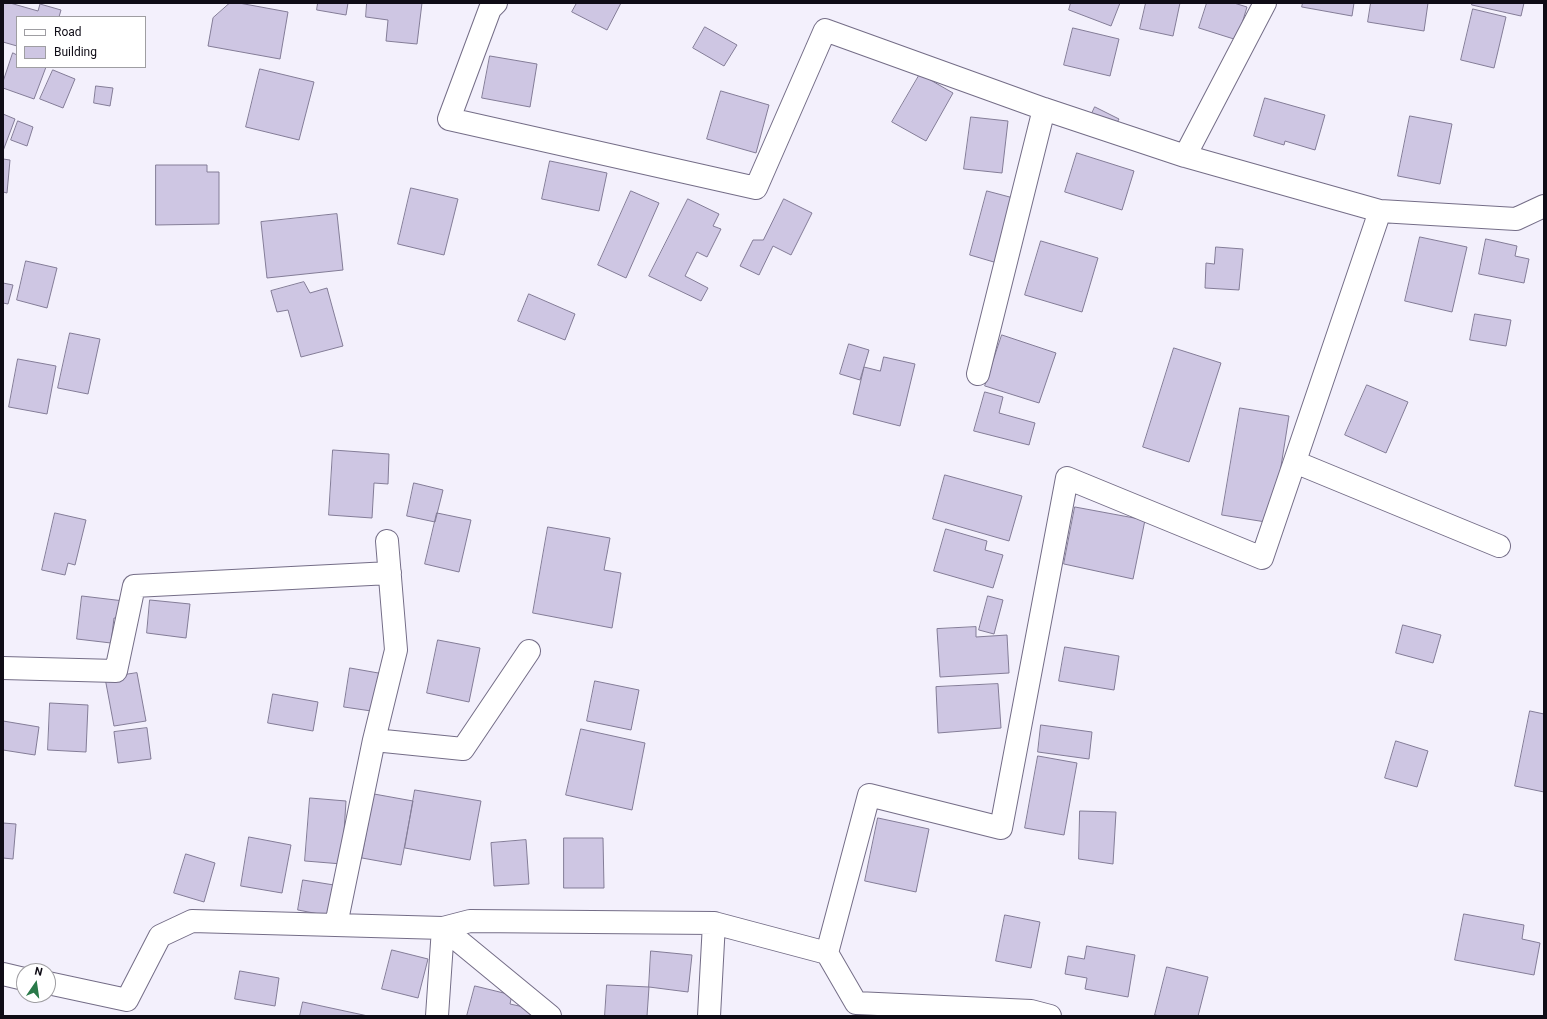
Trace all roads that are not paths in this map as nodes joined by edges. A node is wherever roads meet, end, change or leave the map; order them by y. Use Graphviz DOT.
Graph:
graph roads {
  1 [pos="496,3"];
  2 [pos="1265,3"];
  3 [pos="1044,109"];
  4 [pos="1185,156"];
  5 [pos="1544,206"];
  6 [pos="1380,211"];
  7 [pos="978,374"];
  8 [pos="1294,462"];
  9 [pos="387,541"];
  10 [pos="1499,546"];
  11 [pos="390,573"];
  12 [pos="528,651"];
  13 [pos="3,668"];
  14 [pos="374,740"];
  15 [pos="714,923"];
  16 [pos="336,925"];
  17 [pos="444,928"];
  18 [pos="826,953"];
  19 [pos="3,974"];
  20 [pos="16,976"];
  21 [pos="56,985"];
  22 [pos="437,1016"];
  23 [pos="550,1016"];
  24 [pos="709,1016"];
  25 [pos="1050,1016"];
  1 -- 3 [label="street"];
  2 -- 4 [label="street"];
  3 -- 4 [label="street"];
  3 -- 7 [label="street"];
  4 -- 6 [label="street"];
  5 -- 6 [label="street"];
  6 -- 8 [label="street"];
  8 -- 10 [label="street"];
  8 -- 18 [label="street"];
  9 -- 11 [label="street"];
  11 -- 13 [label="street"];
  11 -- 14 [label="street"];
  12 -- 14 [label="street"];
  14 -- 16 [label="street"];
  15 -- 17 [label="street"];
  15 -- 18 [label="street"];
  15 -- 24 [label="street"];
  16 -- 17 [label="street"];
  16 -- 21 [label="street"];
  17 -- 22 [label="street"];
  17 -- 23 [label="street"];
  18 -- 25 [label="street"];
  19 -- 20 [label="street"];
}
